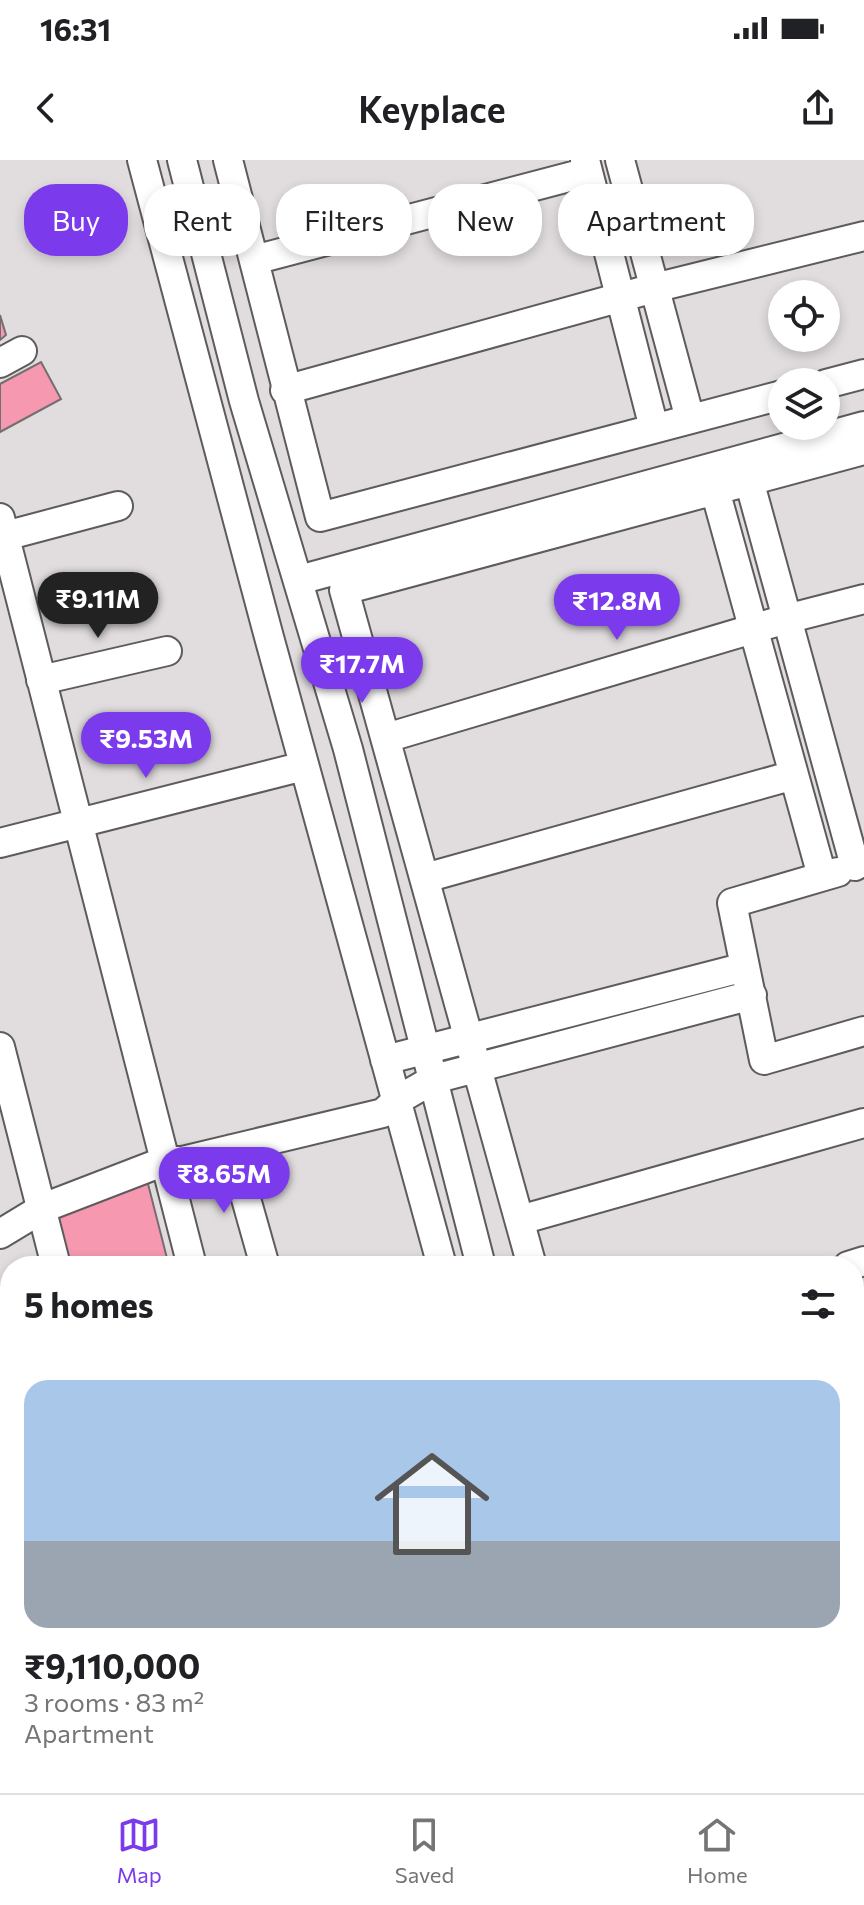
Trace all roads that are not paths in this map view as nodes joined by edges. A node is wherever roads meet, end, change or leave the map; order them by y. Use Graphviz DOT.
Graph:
graph roads {
  1 [pos="142,160"];
  2 [pos="182,160"];
  3 [pos="228,160"];
  4 [pos="620,160"];
  5 [pos="587,166"];
  6 [pos="864,236"];
  7 [pos="254,260"];
  8 [pos="654,288"];
  9 [pos="621,297"];
  10 [pos="864,374"];
  11 [pos="840,380"];
  12 [pos="286,390"];
  13 [pos="768,399"];
  14 [pos="690,419"];
  15 [pos="864,426"];
  16 [pos="654,428"];
  17 [pos="864,450"];
  18 [pos="746,469"];
  19 [pos="712,478"];
  20 [pos="118,506"];
  21 [pos="2,527"];
  22 [pos="296,573"];
  23 [pos="253,575"];
  24 [pos="864,599"];
  25 [pos="786,619"];
  26 [pos="754,629"];
  27 [pos="167,651"];
  28 [pos="41,680"];
  29 [pos="386,738"];
  30 [pos="304,766"];
  31 [pos="794,775"];
  32 [pos="78,824"];
  33 [pos="0,843"];
  34 [pos="860,865"];
  35 [pos="822,876"];
  36 [pos="425,878"];
  37 [pos="745,967"];
  38 [pos="752,995"];
  39 [pos="864,1031"];
  40 [pos="469,1038"];
  41 [pos="0,1047"];
  42 [pos="427,1049"];
  43 [pos="385,1060"];
  44 [pos="477,1066"];
  45 [pos="434,1079"];
  46 [pos="396,1101"];
  47 [pos="864,1123"];
  48 [pos="232,1149"];
  49 [pos="165,1161"];
  50 [pos="43,1208"];
  51 [pos="520,1220"];
  52 [pos="0,1234"];
  53 [pos="54,1256"];
  54 [pos="189,1256"];
  55 [pos="262,1256"];
  56 [pos="439,1256"];
  57 [pos="478,1256"];
  58 [pos="529,1256"];
  1 -- 23 [label="street"];
  2 -- 22 [label="street"];
  3 -- 7 [label="street"];
  4 -- 8 [label="street"];
  5 -- 7 [label="street"];
  5 -- 9 [label="street"];
  6 -- 8 [label="street"];
  7 -- 12 [label="street"];
  8 -- 9 [label="street"];
  8 -- 14 [label="street"];
  9 -- 12 [label="street"];
  9 -- 16 [label="street"];
  10 -- 11 [label="street"];
  12 -- 16 [label="street"];
  13 -- 14 [label="street"];
  14 -- 16 [label="street"];
  15 -- 18 [label="street"];
  17 -- 18 [label="street"];
  18 -- 19 [label="street"];
  18 -- 25 [label="street"];
  19 -- 22 [label="street"];
  19 -- 26 [label="street"];
  19 -- 29 [label="street"];
  20 -- 21 [label="street"];
  21 -- 28 [label="street"];
  22 -- 23 [label="street"];
  22 -- 42 [label="street"];
  23 -- 30 [label="street"];
  24 -- 25 [label="street"];
  25 -- 26 [label="street"];
  25 -- 34 [label="street"];
  26 -- 29 [label="street"];
  26 -- 31 [label="street"];
  27 -- 28 [label="street"];
  28 -- 32 [label="street"];
  29 -- 36 [label="street"];
  30 -- 32 [label="street"];
  30 -- 43 [label="street"];
  31 -- 35 [label="street"];
  31 -- 36 [label="street"];
  32 -- 33 [label="street"];
  32 -- 49 [label="street"];
  34 -- 35 [label="street"];
  35 -- 37 [label="street"];
  36 -- 40 [label="street"];
  37 -- 38 [label="street"];
  37 -- 40 [label="street"];
  38 -- 39 [label="street"];
  38 -- 44 [label="street"];
  40 -- 42 [label="street"];
  40 -- 44 [label="street"];
  41 -- 50 [label="street"];
  42 -- 43 [label="street"];
  42 -- 45 [label="street"];
  43 -- 46 [label="street"];
  44 -- 45 [label="street"];
  44 -- 51 [label="street"];
  45 -- 46 [label="street"];
  45 -- 57 [label="street"];
  46 -- 48 [label="street"];
  46 -- 56 [label="street"];
  47 -- 51 [label="street"];
  48 -- 49 [label="street"];
  48 -- 55 [label="street"];
  49 -- 50 [label="street"];
  49 -- 54 [label="street"];
  50 -- 52 [label="street"];
  50 -- 53 [label="street"];
  51 -- 58 [label="street"];
}
